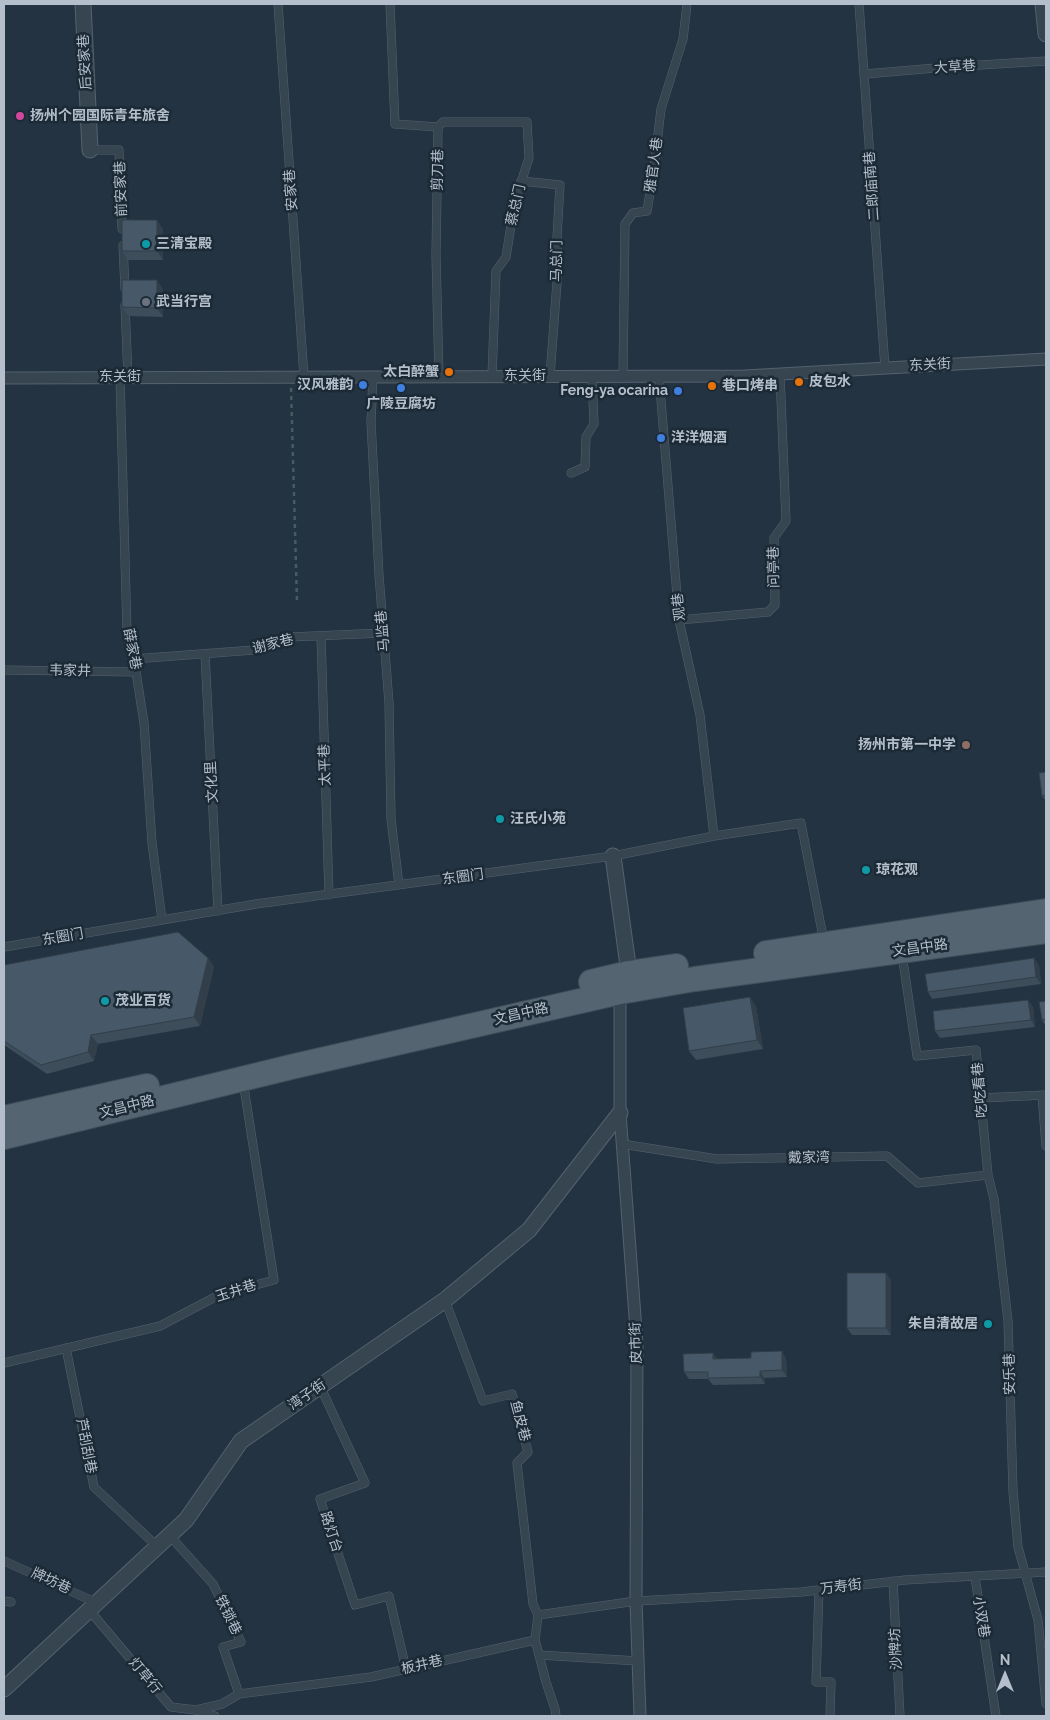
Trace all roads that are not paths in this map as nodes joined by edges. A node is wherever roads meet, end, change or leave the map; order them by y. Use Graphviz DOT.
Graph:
graph roads {
  1 [pos="83,4"];
  2 [pos="278,4"];
  3 [pos="390,4"];
  4 [pos="687,4"];
  5 [pos="859,4"];
  6 [pos="1043,4"];
  7 [pos="1046,34"];
  8 [pos="1046,62"];
  9 [pos="865,74"];
  10 [pos="438,127"];
  11 [pos="90,150"];
  12 [pos="521,181"];
  13 [pos="1046,359"];
  14 [pos="885,368"];
  15 [pos="780,374"];
  16 [pos="373,376"];
  17 [pos="439,376"];
  18 [pos="492,376"];
  19 [pos="550,376"];
  20 [pos="592,376"];
  21 [pos="623,376"];
  22 [pos="659,376"];
  23 [pos="124,377"];
  24 [pos="304,377"];
  25 [pos="4,378"];
  26 [pos="571,473"];
  27 [pos="680,620"];
  28 [pos="383,633"];
  29 [pos="321,636"];
  30 [pos="205,654"];
  31 [pos="133,659"];
  32 [pos="4,670"];
  33 [pos="136,672"];
  34 [pos="714,836"];
  35 [pos="613,856"];
  36 [pos="399,885"];
  37 [pos="329,894"];
  38 [pos="218,911"];
  39 [pos="1046,912"];
  40 [pos="162,920"];
  41 [pos="1046,931"];
  42 [pos="824,944"];
  43 [pos="4,947"];
  44 [pos="901,951"];
  45 [pos="624,982"];
  46 [pos="242,1079"];
  47 [pos="1044,1094"];
  48 [pos="981,1098"];
  49 [pos="620,1113"];
  50 [pos="4,1118"];
  51 [pos="4,1137"];
  52 [pos="622,1144"];
  53 [pos="1046,1146"];
  54 [pos="988,1175"];
  55 [pos="445,1300"];
  56 [pos="66,1348"];
  57 [pos="4,1363"];
  58 [pos="320,1386"];
  59 [pos="170,1536"];
  60 [pos="158,1547"];
  61 [pos="4,1560"];
  62 [pos="1046,1572"];
  63 [pos="1026,1574"];
  64 [pos="974,1577"];
  65 [pos="893,1581"];
  66 [pos="819,1590"];
  67 [pos="636,1600"];
  68 [pos="94,1607"];
  69 [pos="538,1615"];
  70 [pos="535,1640"];
  71 [pos="539,1655"];
  72 [pos="638,1661"];
  73 [pos="406,1669"];
  74 [pos="4,1689"];
  75 [pos="239,1694"];
  76 [pos="1046,1704"];
  77 [pos="196,1710"];
  78 [pos="215,1716"];
  79 [pos="556,1716"];
  80 [pos="640,1716"];
  81 [pos="830,1716"];
  82 [pos="900,1716"];
  83 [pos="996,1716"];
  1 -- 11 [label="street, 后安家巷"];
  2 -- 24 [label="lane, 安家巷"];
  3 -- 10 [label="lane"];
  4 -- 21 [label="lane, 雅官人巷"];
  5 -- 9 [label="lane, 二郎庙南巷"];
  6 -- 7 [label="street"];
  8 -- 9 [label="lane, 大草巷"];
  9 -- 14 [label="lane, 二郎庙南巷"];
  10 -- 12 [label="lane, 蔡总门"];
  10 -- 17 [label="lane, 剪刀巷"];
  11 -- 23 [label="lane, 前安家巷"];
  12 -- 18 [label="lane, 蔡总门"];
  12 -- 19 [label="lane, 马总门"];
  13 -- 14 [label="street, 东关街"];
  14 -- 15 [label="street, 东关街"];
  15 -- 22 [label="street, 东关街"];
  15 -- 27 [label="lane, 问亭巷"];
  16 -- 17 [label="street, 东关街"];
  16 -- 24 [label="street, 东关街"];
  16 -- 28 [label="lane, 马监巷"];
  17 -- 18 [label="street, 东关街"];
  18 -- 19 [label="street, 东关街"];
  19 -- 20 [label="street, 东关街"];
  20 -- 21 [label="street, 东关街"];
  20 -- 26 [label="lane"];
  21 -- 22 [label="street, 东关街"];
  22 -- 27 [label="lane, 观巷"];
  23 -- 24 [label="street, 东关街"];
  23 -- 25 [label="street, 东关街"];
  23 -- 31 [label="lane, 薛家巷"];
  27 -- 34 [label="lane, 观巷"];
  28 -- 29 [label="lane, 谢家巷"];
  28 -- 36 [label="lane, 马监巷"];
  29 -- 30 [label="lane, 谢家巷"];
  29 -- 37 [label="lane, 太平巷"];
  30 -- 31 [label="lane, 谢家巷"];
  30 -- 38 [label="lane, 文化里"];
  31 -- 33 [label="lane, 薛家巷"];
  32 -- 33 [label="lane, 韦家井"];
  33 -- 40 [label="lane, 薛家巷"];
  34 -- 35 [label="lane, 东圈门"];
  34 -- 42 [label="lane, 东圈门"];
  35 -- 36 [label="lane, 东圈门"];
  35 -- 45 [label="street"];
  36 -- 37 [label="lane, 东圈门"];
  37 -- 38 [label="lane, 东圈门"];
  38 -- 40 [label="lane, 东圈门"];
  39 -- 42 [label="main road, 文昌中路"];
  40 -- 43 [label="lane, 东圈门"];
  41 -- 44 [label="main road, 文昌中路"];
  42 -- 45 [label="main road, 文昌中路"];
  44 -- 45 [label="main road, 文昌中路"];
  44 -- 48 [label="lane, 吃吃看巷"];
  45 -- 46 [label="main road, 文昌中路"];
  45 -- 49 [label="street, 皮市街"];
  45 -- 50 [label="main road, 文昌中路"];
  46 -- 51 [label="main road, 文昌中路"];
  46 -- 56 [label="lane, 玉井巷"];
  47 -- 48 [label="lane"];
  47 -- 53 [label="lane"];
  48 -- 54 [label="lane, 吃吃看巷"];
  49 -- 52 [label="street, 皮市街"];
  49 -- 55 [label="street, 湾子街"];
  52 -- 54 [label="lane, 戴家湾"];
  52 -- 67 [label="street, 皮市街"];
  54 -- 63 [label="lane, 安乐巷"];
  55 -- 58 [label="street, 湾子街"];
  55 -- 69 [label="lane, 鱼皮巷"];
  56 -- 57 [label="lane, 玉井巷"];
  56 -- 60 [label="lane, 芦刮刮巷"];
  58 -- 59 [label="street, 湾子街"];
  58 -- 73 [label="lane, 路灯台"];
  59 -- 60 [label="street, 湾子街"];
  59 -- 75 [label="lane, 铁锁巷"];
  60 -- 68 [label="street, 湾子街"];
  61 -- 68 [label="lane, 牌坊巷"];
  62 -- 63 [label="lane, 万寿街"];
  63 -- 64 [label="lane, 万寿街"];
  63 -- 76 [label="lane, 安乐巷"];
  64 -- 65 [label="lane, 万寿街"];
  64 -- 83 [label="lane, 小双巷"];
  65 -- 66 [label="lane, 万寿街"];
  65 -- 82 [label="lane, 沙牌坊"];
  66 -- 67 [label="lane, 万寿街"];
  66 -- 81 [label="lane"];
  67 -- 69 [label="lane, 万寿街"];
  67 -- 72 [label="street, 皮市街"];
  68 -- 74 [label="street, 湾子街"];
  68 -- 77 [label="lane, 灯草行"];
  69 -- 70 [label="lane, 鱼皮巷"];
  70 -- 71 [label="lane"];
  70 -- 73 [label="lane, 板井巷"];
  71 -- 72 [label="lane"];
  71 -- 79 [label="lane"];
  72 -- 80 [label="street, 皮市街"];
  73 -- 75 [label="lane, 板井巷"];
  75 -- 77 [label="lane, 板井巷"];
  77 -- 78 [label="lane, 灯草行"];
}
